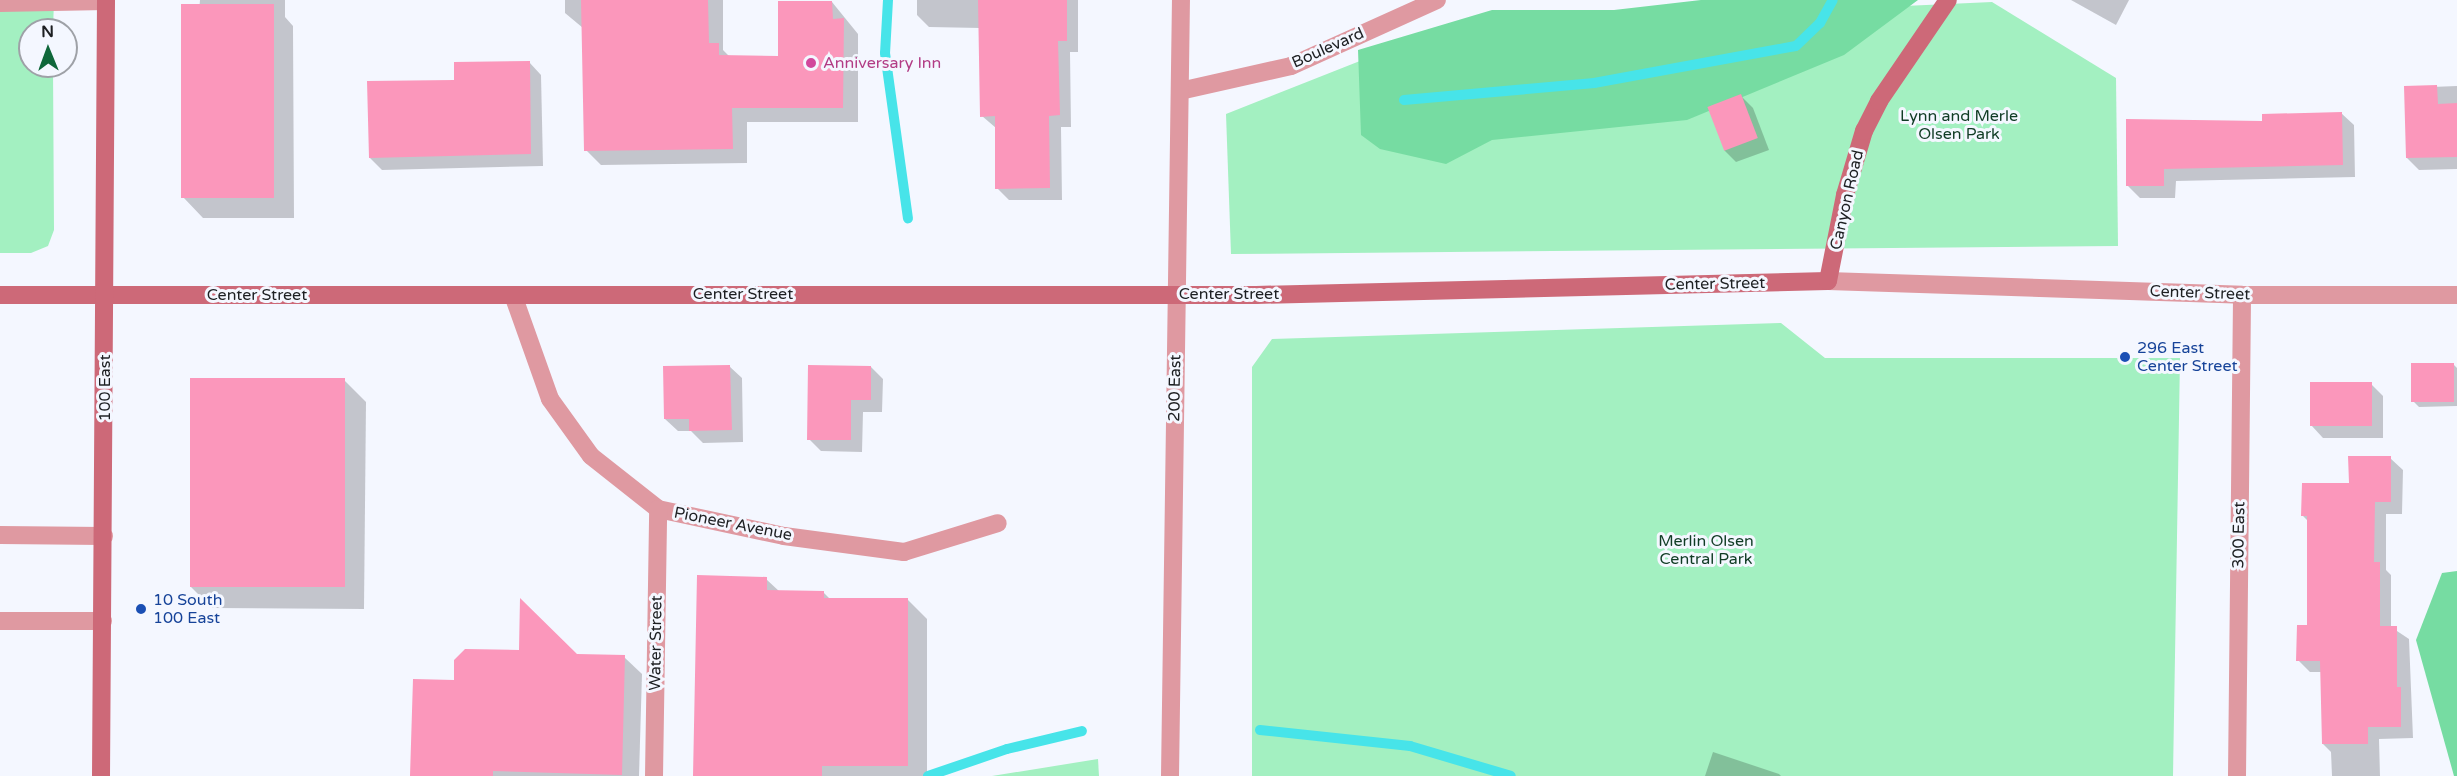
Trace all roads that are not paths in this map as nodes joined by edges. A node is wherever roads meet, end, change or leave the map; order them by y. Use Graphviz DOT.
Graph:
graph roads {
  1 [pos="106,0"];
  2 [pos="1181,0"];
  3 [pos="1437,0"];
  4 [pos="1948,0"];
  5 [pos="0,3"];
  6 [pos="1180,91"];
  7 [pos="1828,281"];
  8 [pos="0,295"];
  9 [pos="106,295"];
  10 [pos="513,295"];
  11 [pos="1177,295"];
  12 [pos="2242,295"];
  13 [pos="2457,295"];
  14 [pos="658,509"];
  15 [pos="998,523"];
  16 [pos="0,535"];
  17 [pos="104,536"];
  18 [pos="0,621"];
  19 [pos="103,621"];
  20 [pos="101,776"];
  21 [pos="654,776"];
  22 [pos="1170,776"];
  23 [pos="2237,776"];
  1 -- 5 [label="street"];
  1 -- 9 [label="main road, 100 East"];
  2 -- 6 [label="street, 200 East"];
  3 -- 6 [label="street, Boulevard"];
  4 -- 7 [label="main road, Canyon Road"];
  6 -- 11 [label="street, 200 East"];
  7 -- 11 [label="main road, Center Street"];
  7 -- 12 [label="street, Center Street"];
  8 -- 9 [label="main road, Center Street"];
  9 -- 10 [label="main road, Center Street"];
  9 -- 17 [label="main road, 100 East"];
  10 -- 11 [label="main road, Center Street"];
  10 -- 14 [label="street, Pioneer Avenue"];
  11 -- 22 [label="street, 200 East"];
  12 -- 13 [label="street, Center Street"];
  12 -- 23 [label="street, 300 East"];
  14 -- 15 [label="street, Pioneer Avenue"];
  14 -- 21 [label="street, Water Street"];
  16 -- 17 [label="street"];
  17 -- 19 [label="main road, 100 East"];
  18 -- 19 [label="street"];
  19 -- 20 [label="main road, 100 East"];
}
